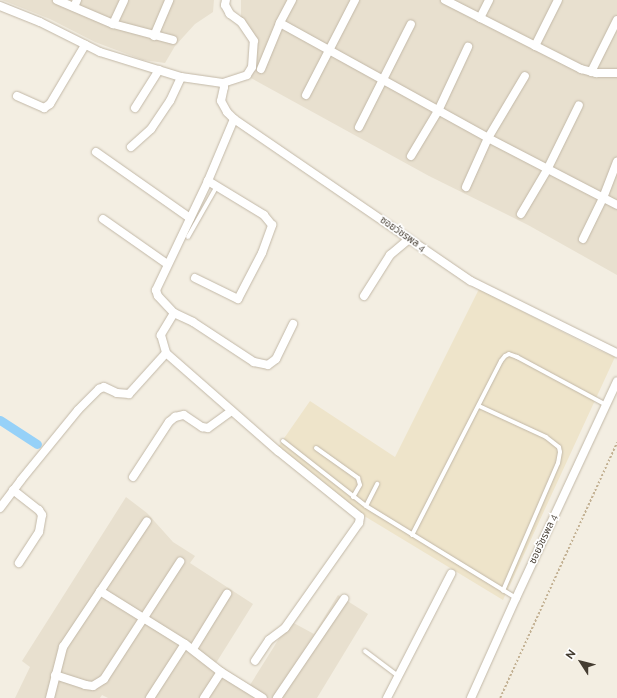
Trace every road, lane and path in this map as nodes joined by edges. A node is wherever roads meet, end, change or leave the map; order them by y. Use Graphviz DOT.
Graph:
graph roads {
  1 [pos="57,0"];
  2 [pos="124,0"];
  3 [pos="169,0"];
  4 [pos="226,0"];
  5 [pos="292,0"];
  6 [pos="355,0"];
  7 [pos="445,0"];
  8 [pos="489,0"];
  9 [pos="558,0"];
  10 [pos="76,4"];
  11 [pos="1,9"];
  12 [pos="480,18"];
  13 [pos="617,20"];
  14 [pos="280,23"];
  15 [pos="113,24"];
  16 [pos="411,24"];
  17 [pos="154,36"];
  18 [pos="173,40"];
  19 [pos="85,45"];
  20 [pos="535,46"];
  21 [pos="468,47"];
  22 [pos="328,51"];
  23 [pos="262,69"];
  24 [pos="159,70"];
  25 [pos="591,72"];
  26 [pos="617,73"];
  27 [pos="525,76"];
  28 [pos="180,77"];
  29 [pos="383,81"];
  30 [pos="223,82"];
  31 [pos="306,95"];
  32 [pos="17,96"];
  33 [pos="579,106"];
  34 [pos="135,108"];
  35 [pos="438,111"];
  36 [pos="234,119"];
  37 [pos="359,127"];
  38 [pos="488,138"];
  39 [pos="131,147"];
  40 [pos="96,152"];
  41 [pos="411,156"];
  42 [pos="617,162"];
  43 [pos="547,170"];
  44 [pos="208,181"];
  45 [pos="217,186"];
  46 [pos="466,187"];
  47 [pos="603,198"];
  48 [pos="617,205"];
  49 [pos="521,214"];
  50 [pos="190,218"];
  51 [pos="103,219"];
  52 [pos="188,237"];
  53 [pos="409,239"];
  54 [pos="583,239"];
  55 [pos="168,264"];
  56 [pos="195,278"];
  57 [pos="364,296"];
  58 [pos="174,313"];
  59 [pos="292,324"];
  60 [pos="166,353"];
  61 [pos="617,353"];
  62 [pos="617,381"];
  63 [pos="606,405"];
  64 [pos="479,406"];
  65 [pos="231,411"];
  66 [pos="283,441"];
  67 [pos="617,442"];
  68 [pos="316,448"];
  69 [pos="133,477"];
  70 [pos="377,484"];
  71 [pos="13,490"];
  72 [pos="354,496"];
  73 [pos="366,506"];
  74 [pos="0,508"];
  75 [pos="147,521"];
  76 [pos="412,535"];
  77 [pos="180,562"];
  78 [pos="19,563"];
  79 [pos="451,574"];
  80 [pos="100,591"];
  81 [pos="502,591"];
  82 [pos="227,594"];
  83 [pos="516,598"];
  84 [pos="344,599"];
  85 [pos="143,617"];
  86 [pos="185,644"];
  87 [pos="193,649"];
  88 [pos="365,651"];
  89 [pos="255,660"];
  90 [pos="221,672"];
  91 [pos="55,675"];
  92 [pos="398,676"];
  93 [pos="50,698"];
  94 [pos="150,698"];
  95 [pos="204,698"];
  96 [pos="263,698"];
  97 [pos="277,698"];
  98 [pos="387,698"];
  99 [pos="471,698"];
  100 [pos="500,698"];
  1 -- 10 [label="street"];
  2 -- 15 [label="street"];
  3 -- 17 [label="street"];
  4 -- 30 [label="street"];
  5 -- 14 [label="street"];
  6 -- 22 [label="street"];
  7 -- 12 [label="street"];
  8 -- 12 [label="street"];
  9 -- 20 [label="street"];
  10 -- 15 [label="street"];
  11 -- 19 [label="street"];
  12 -- 20 [label="street"];
  13 -- 25 [label="street"];
  14 -- 22 [label="street"];
  14 -- 23 [label="street"];
  15 -- 17 [label="street"];
  16 -- 29 [label="street"];
  17 -- 18 [label="street"];
  19 -- 24 [label="street"];
  19 -- 32 [label="street"];
  20 -- 25 [label="street"];
  21 -- 35 [label="street"];
  22 -- 29 [label="street"];
  22 -- 31 [label="street"];
  24 -- 28 [label="street"];
  24 -- 34 [label="street"];
  25 -- 26 [label="street"];
  27 -- 38 [label="street"];
  28 -- 30 [label="street"];
  28 -- 39 [label="street"];
  29 -- 35 [label="street"];
  29 -- 37 [label="street"];
  30 -- 36 [label="street, ซอยวัชรพล 4"];
  33 -- 43 [label="street"];
  35 -- 38 [label="street"];
  35 -- 41 [label="street"];
  36 -- 44 [label="street"];
  36 -- 53 [label="street, ซอยวัชรพล 4"];
  38 -- 43 [label="street"];
  38 -- 46 [label="street"];
  40 -- 50 [label="street"];
  42 -- 47 [label="street"];
  43 -- 47 [label="street"];
  43 -- 49 [label="street"];
  44 -- 45 [label="street"];
  44 -- 50 [label="street"];
  45 -- 52 [label="lane"];
  45 -- 56 [label="street"];
  47 -- 48 [label="street"];
  47 -- 54 [label="street"];
  50 -- 55 [label="street"];
  51 -- 55 [label="street"];
  53 -- 57 [label="street"];
  53 -- 61 [label="street, ซอยวัชรพล 4"];
  55 -- 58 [label="street"];
  58 -- 59 [label="street"];
  58 -- 60 [label="street"];
  60 -- 65 [label="street"];
  60 -- 71 [label="street"];
  62 -- 63 [label="street, ซอยวัชรพล 4"];
  63 -- 64 [label="lane"];
  63 -- 83 [label="street, ซอยวัชรพล 4"];
  64 -- 76 [label="lane"];
  64 -- 81 [label="lane"];
  65 -- 69 [label="street"];
  65 -- 89 [label="street"];
  66 -- 72 [label="lane"];
  67 -- 100 [label="path"];
  68 -- 72 [label="lane"];
  70 -- 73 [label="lane"];
  71 -- 74 [label="street"];
  71 -- 78 [label="street"];
  72 -- 73 [label="lane"];
  73 -- 76 [label="lane"];
  75 -- 80 [label="street"];
  76 -- 81 [label="lane"];
  77 -- 85 [label="street"];
  79 -- 92 [label="street"];
  80 -- 85 [label="street"];
  80 -- 91 [label="street"];
  81 -- 83 [label="lane"];
  82 -- 87 [label="street"];
  83 -- 99 [label="street, ซอยวัชรพล 4"];
  84 -- 97 [label="street"];
  85 -- 86 [label="street"];
  85 -- 91 [label="street"];
  86 -- 87 [label="street"];
  86 -- 94 [label="street"];
  87 -- 90 [label="street"];
  88 -- 92 [label="lane"];
  90 -- 95 [label="street"];
  90 -- 96 [label="street"];
  91 -- 93 [label="street"];
  92 -- 98 [label="street"];
}
